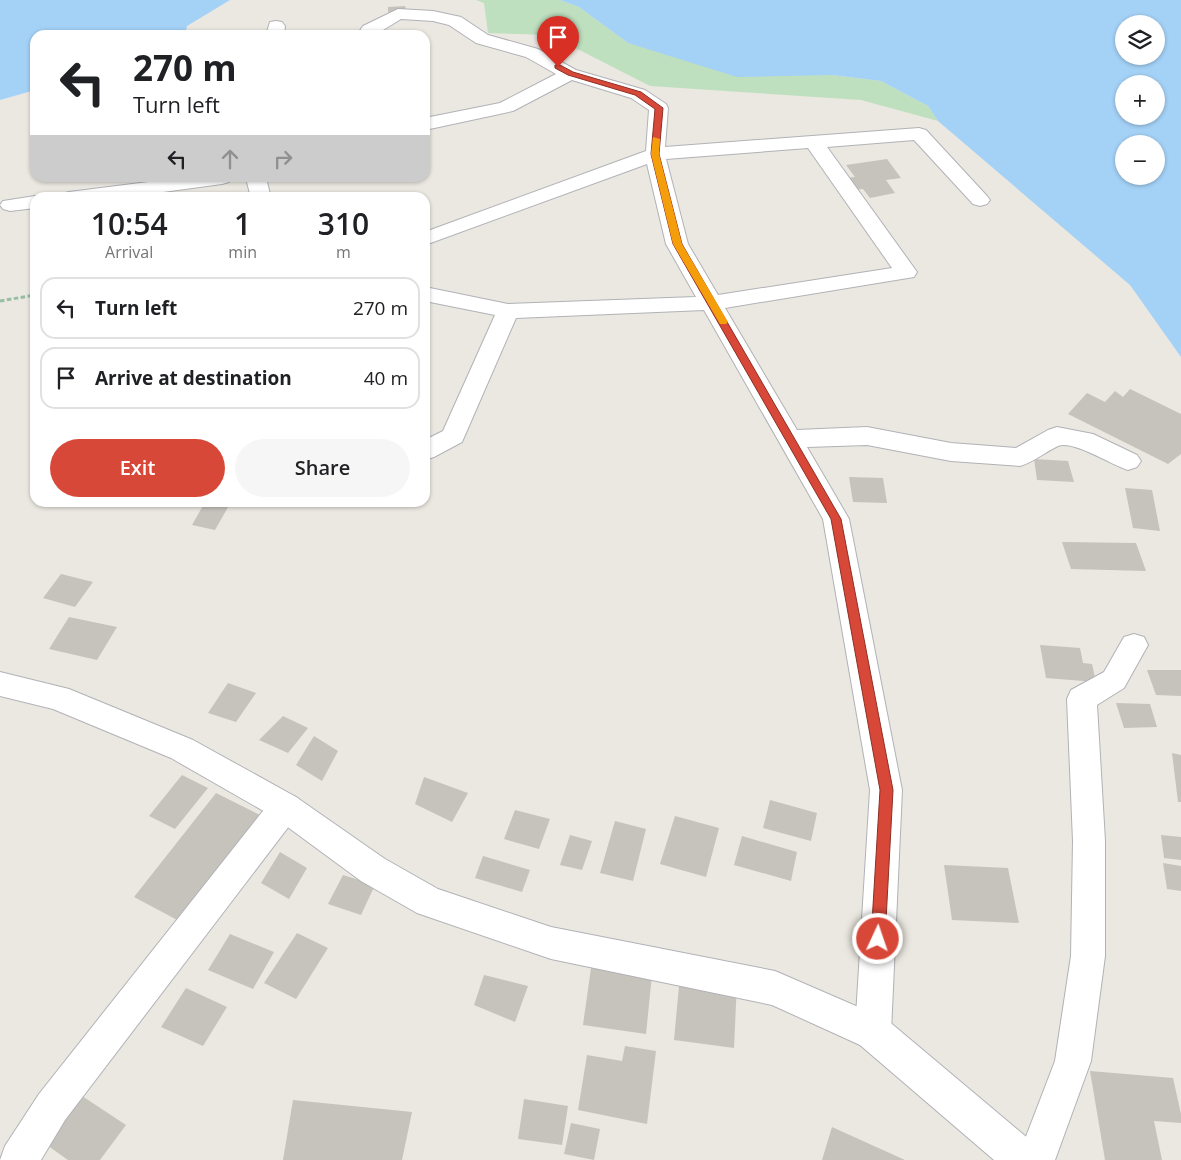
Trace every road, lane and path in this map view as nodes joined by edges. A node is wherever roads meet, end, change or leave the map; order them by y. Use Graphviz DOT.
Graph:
graph roads {
  1 [pos="369,30"];
  2 [pos="570,74"];
  3 [pos="430,123"];
  4 [pos="813,141"];
  5 [pos="655,154"];
  6 [pos="199,182"];
  7 [pos="143,192"];
  8 [pos="980,200"];
  9 [pos="30,203"];
  10 [pos="10,205"];
  11 [pos="430,237"];
  12 [pos="430,295"];
  13 [pos="30,296"];
  14 [pos="0,301"];
  15 [pos="712,304"];
  16 [pos="508,311"];
  17 [pos="790,439"];
  18 [pos="430,448"];
  19 [pos="1128,461"];
  20 [pos="1134,645"];
  21 [pos="0,684"];
  22 [pos="285,807"];
  23 [pos="873,1032"];
  24 [pos="19,1160"];
  25 [pos="1024,1160"];
  26 [pos="1036,1160"];
  1 -- 2 [label="street"];
  2 -- 3 [label="street"];
  2 -- 5 [label="street"];
  4 -- 5 [label="street"];
  4 -- 8 [label="street"];
  4 -- 15 [label="street"];
  5 -- 11 [label="street"];
  5 -- 15 [label="street"];
  6 -- 7 [label="street"];
  9 -- 10 [label="street"];
  12 -- 16 [label="street"];
  13 -- 14 [label="path"];
  15 -- 16 [label="street"];
  15 -- 17 [label="street"];
  16 -- 18 [label="street"];
  17 -- 19 [label="street"];
  17 -- 23 [label="street"];
  20 -- 26 [label="street"];
  21 -- 22 [label="street"];
  22 -- 23 [label="street"];
  22 -- 24 [label="street"];
  23 -- 25 [label="street"];
}
